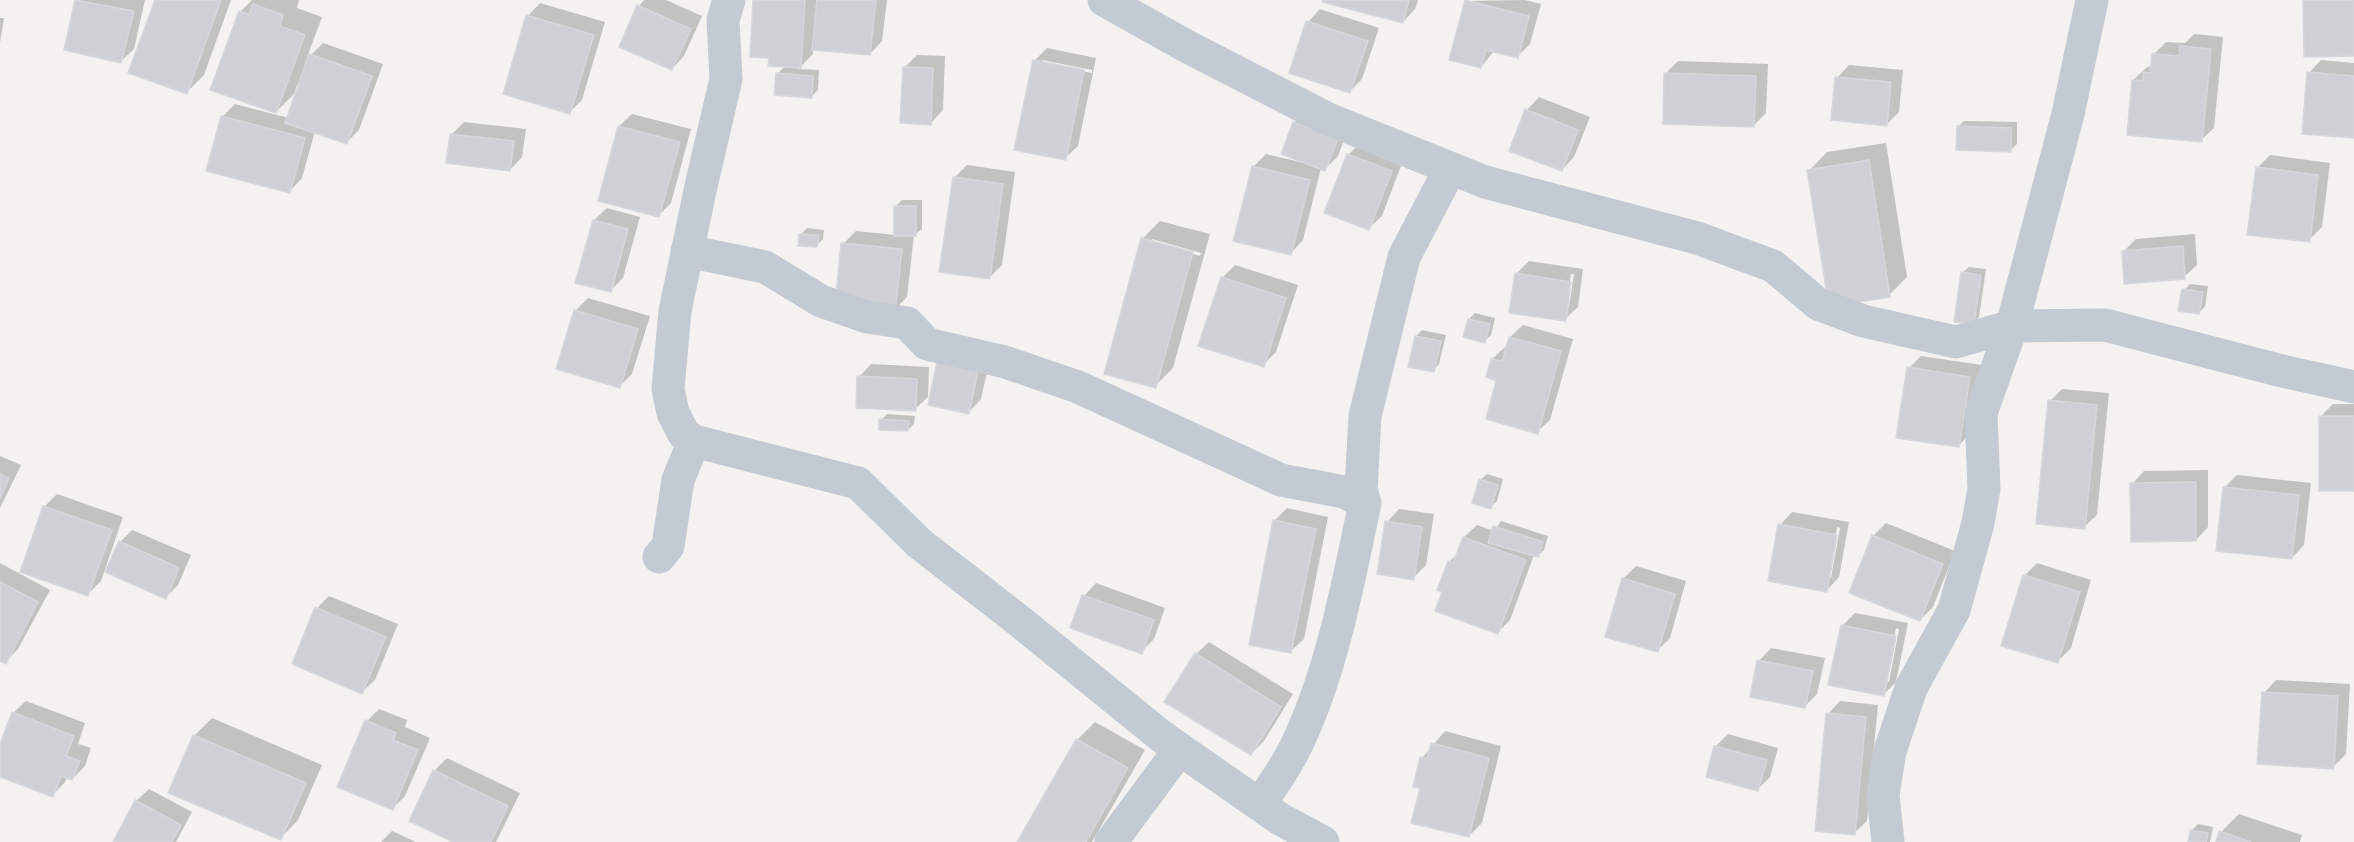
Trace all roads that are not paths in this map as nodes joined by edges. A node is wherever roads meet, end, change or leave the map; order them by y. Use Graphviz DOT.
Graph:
graph roads {
  1 [pos="729,0"];
  2 [pos="1104,0"];
  3 [pos="2091,0"];
  4 [pos="1450,169"];
  5 [pos="687,251"];
  6 [pos="2012,326"];
  7 [pos="2354,387"];
  8 [pos="694,441"];
  9 [pos="1365,503"];
  10 [pos="659,557"];
  11 [pos="1180,749"];
  12 [pos="1260,805"];
  13 [pos="1111,842"];
  14 [pos="1323,842"];
  15 [pos="1888,842"];
  1 -- 5 [label="street"];
  2 -- 4 [label="street"];
  3 -- 6 [label="street"];
  4 -- 6 [label="street"];
  4 -- 9 [label="street"];
  5 -- 8 [label="street"];
  5 -- 9 [label="street"];
  6 -- 7 [label="street"];
  6 -- 15 [label="street"];
  8 -- 10 [label="street"];
  8 -- 11 [label="street"];
  9 -- 12 [label="street"];
  11 -- 12 [label="street"];
  11 -- 13 [label="street"];
  12 -- 14 [label="street"];
}
